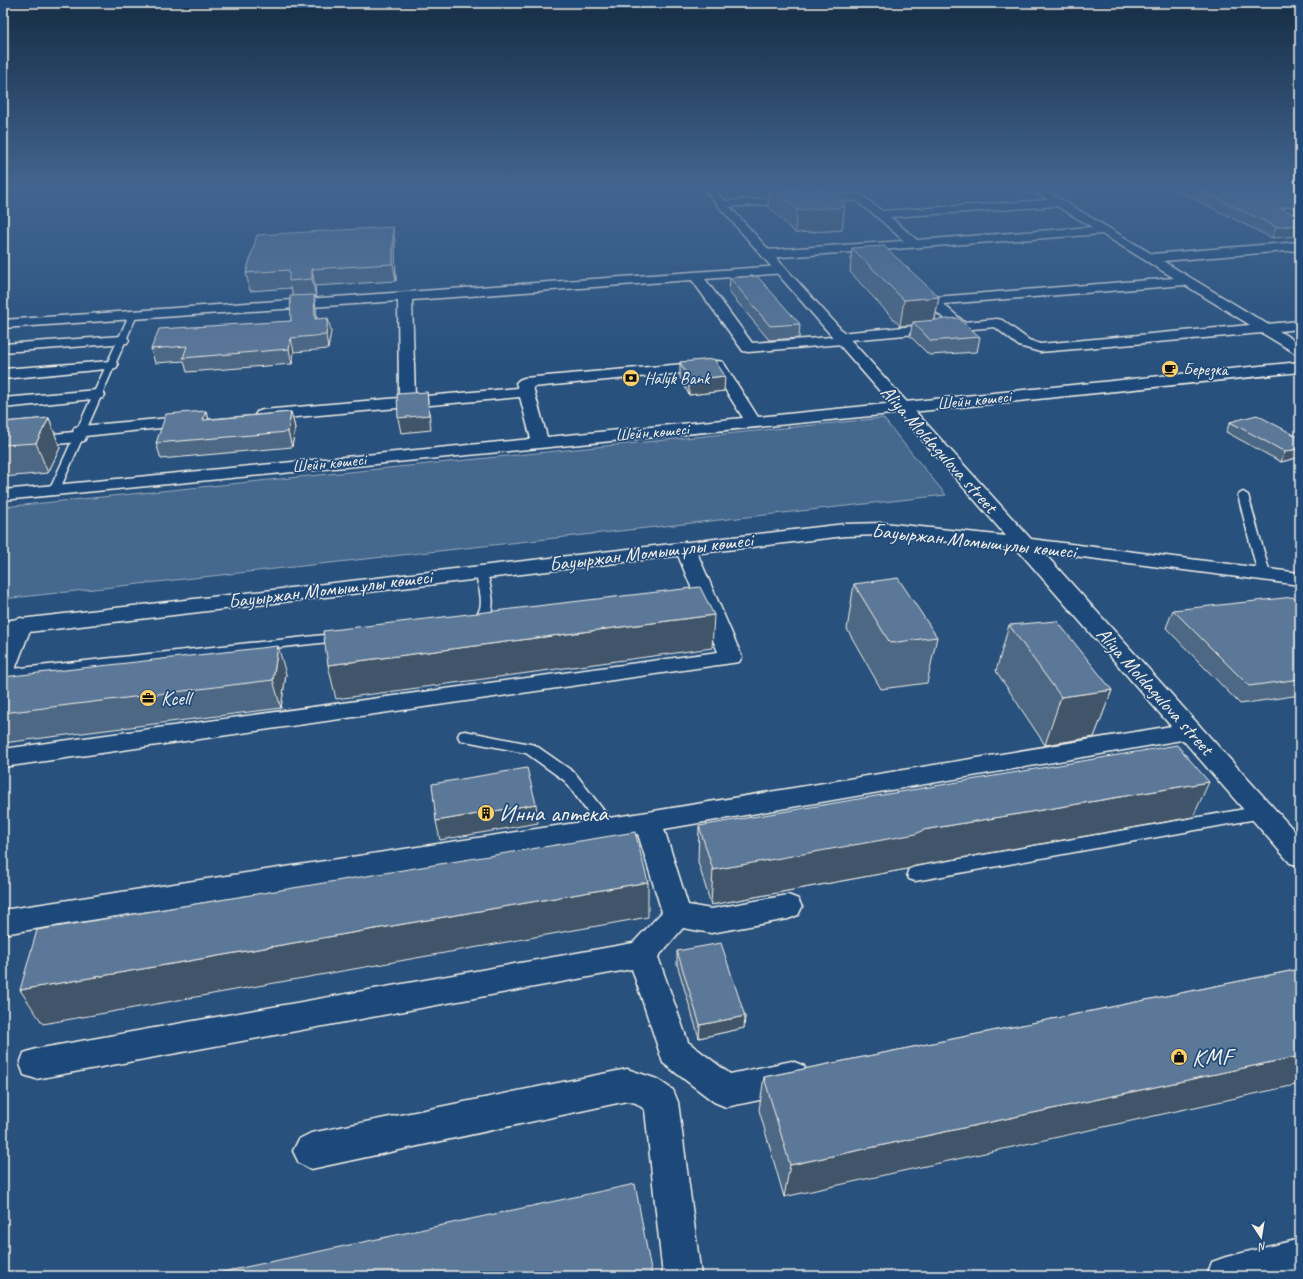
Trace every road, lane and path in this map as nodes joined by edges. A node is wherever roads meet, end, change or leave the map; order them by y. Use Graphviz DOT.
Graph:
graph roads {
  1 [pos="761,247"];
  2 [pos="870,247"];
  3 [pos="875,247"];
  4 [pos="1131,247"];
  5 [pos="1294,247"];
  6 [pos="1282,248"];
  7 [pos="767,254"];
  8 [pos="1300,257"];
  9 [pos="1150,258"];
  10 [pos="781,270"];
  11 [pos="696,276"];
  12 [pos="1186,281"];
  13 [pos="405,296"];
  14 [pos="932,302"];
  15 [pos="133,315"];
  16 [pos="3,324"];
  17 [pos="959,325"];
  18 [pos="1300,325"];
  19 [pos="1265,329"];
  20 [pos="841,338"];
  21 [pos="122,340"];
  22 [pos="3,348"];
  23 [pos="1300,350"];
  24 [pos="111,365"];
  25 [pos="1300,367"];
  26 [pos="3,374"];
  27 [pos="526,392"];
  28 [pos="97,395"];
  29 [pos="407,402"];
  30 [pos="3,403"];
  31 [pos="902,408"];
  32 [pos="248,416"];
  33 [pos="208,420"];
  34 [pos="753,422"];
  35 [pos="80,434"];
  36 [pos="540,442"];
  37 [pos="3,444"];
  38 [pos="55,489"];
  39 [pos="3,495"];
  40 [pos="1243,495"];
  41 [pos="1023,544"];
  42 [pos="685,548"];
  43 [pos="481,572"];
  44 [pos="1264,574"];
  45 [pos="1300,579"];
  46 [pos="463,624"];
  47 [pos="12,626"];
  48 [pos="352,636"];
  49 [pos="3,673"];
  50 [pos="1190,731"];
  51 [pos="465,736"];
  52 [pos="3,758"];
  53 [pos="1262,812"];
  54 [pos="648,822"];
  55 [pos="608,828"];
  56 [pos="1300,855"];
  57 [pos="914,874"];
  58 [pos="788,907"];
  59 [pos="677,915"];
  60 [pos="3,922"];
  61 [pos="642,954"];
  62 [pos="36,1064"];
  63 [pos="817,1072"];
  64 [pos="311,1151"];
  65 [pos="1300,1258"];
  66 [pos="682,1276"];
  67 [pos="1226,1276"];
  1 -- 7 [label="street, Aliya Moldagulova street"];
  2 -- 3 [label="street"];
  2 -- 7 [label="street"];
  2 -- 14 [label="street"];
  4 -- 9 [label="street"];
  5 -- 6 [label="street"];
  6 -- 8 [label="street"];
  6 -- 9 [label="street"];
  7 -- 10 [label="street, Aliya Moldagulova street"];
  9 -- 12 [label="street"];
  10 -- 11 [label="street"];
  10 -- 20 [label="street, Aliya Moldagulova street"];
  11 -- 13 [label="street"];
  11 -- 20 [label="street"];
  12 -- 14 [label="street"];
  12 -- 19 [label="street"];
  13 -- 15 [label="street"];
  13 -- 29 [label="street"];
  14 -- 17 [label="street"];
  15 -- 16 [label="street"];
  15 -- 21 [label="lane"];
  17 -- 19 [label="street"];
  17 -- 20 [label="street"];
  18 -- 19 [label="street"];
  19 -- 23 [label="street"];
  20 -- 31 [label="street, Aliya Moldagulova street"];
  21 -- 22 [label="street"];
  21 -- 24 [label="lane"];
  24 -- 26 [label="street"];
  24 -- 28 [label="lane"];
  25 -- 31 [label="street, Шейн көшесі"];
  27 -- 29 [label="street"];
  27 -- 34 [label="street"];
  27 -- 36 [label="street"];
  28 -- 30 [label="street"];
  28 -- 35 [label="lane"];
  29 -- 32 [label="street"];
  31 -- 34 [label="street, Шейн көшесі"];
  31 -- 41 [label="street, Aliya Moldagulova street"];
  33 -- 35 [label="street"];
  34 -- 36 [label="street, Шейн көшесі"];
  35 -- 37 [label="street"];
  35 -- 38 [label="lane"];
  36 -- 38 [label="street, Шейн көшесі"];
  38 -- 39 [label="street, Шейн көшесі"];
  40 -- 44 [label="lane"];
  41 -- 42 [label="street, Бауыржан Момышұлы көшесі"];
  41 -- 44 [label="street, Бауыржан Момышұлы көшесі"];
  41 -- 50 [label="street, Aliya Moldagulova street"];
  42 -- 43 [label="street, Бауыржан Момышұлы көшесі"];
  42 -- 52 [label="street"];
  43 -- 46 [label="lane"];
  43 -- 47 [label="street, Бауыржан Момышұлы көшесі"];
  44 -- 45 [label="street, Бауыржан Момышұлы көшесі"];
  47 -- 49 [label="street"];
  48 -- 49 [label="lane"];
  50 -- 53 [label="street, Aliya Moldagulova street"];
  50 -- 54 [label="street"];
  51 -- 55 [label="lane"];
  53 -- 56 [label="street, Aliya Moldagulova street"];
  53 -- 57 [label="lane"];
  54 -- 55 [label="street"];
  54 -- 59 [label="street"];
  55 -- 60 [label="street"];
  58 -- 59 [label="street"];
  59 -- 61 [label="street"];
  61 -- 62 [label="street"];
  61 -- 63 [label="street"];
  64 -- 66 [label="street"];
  65 -- 67 [label="street"];
}
